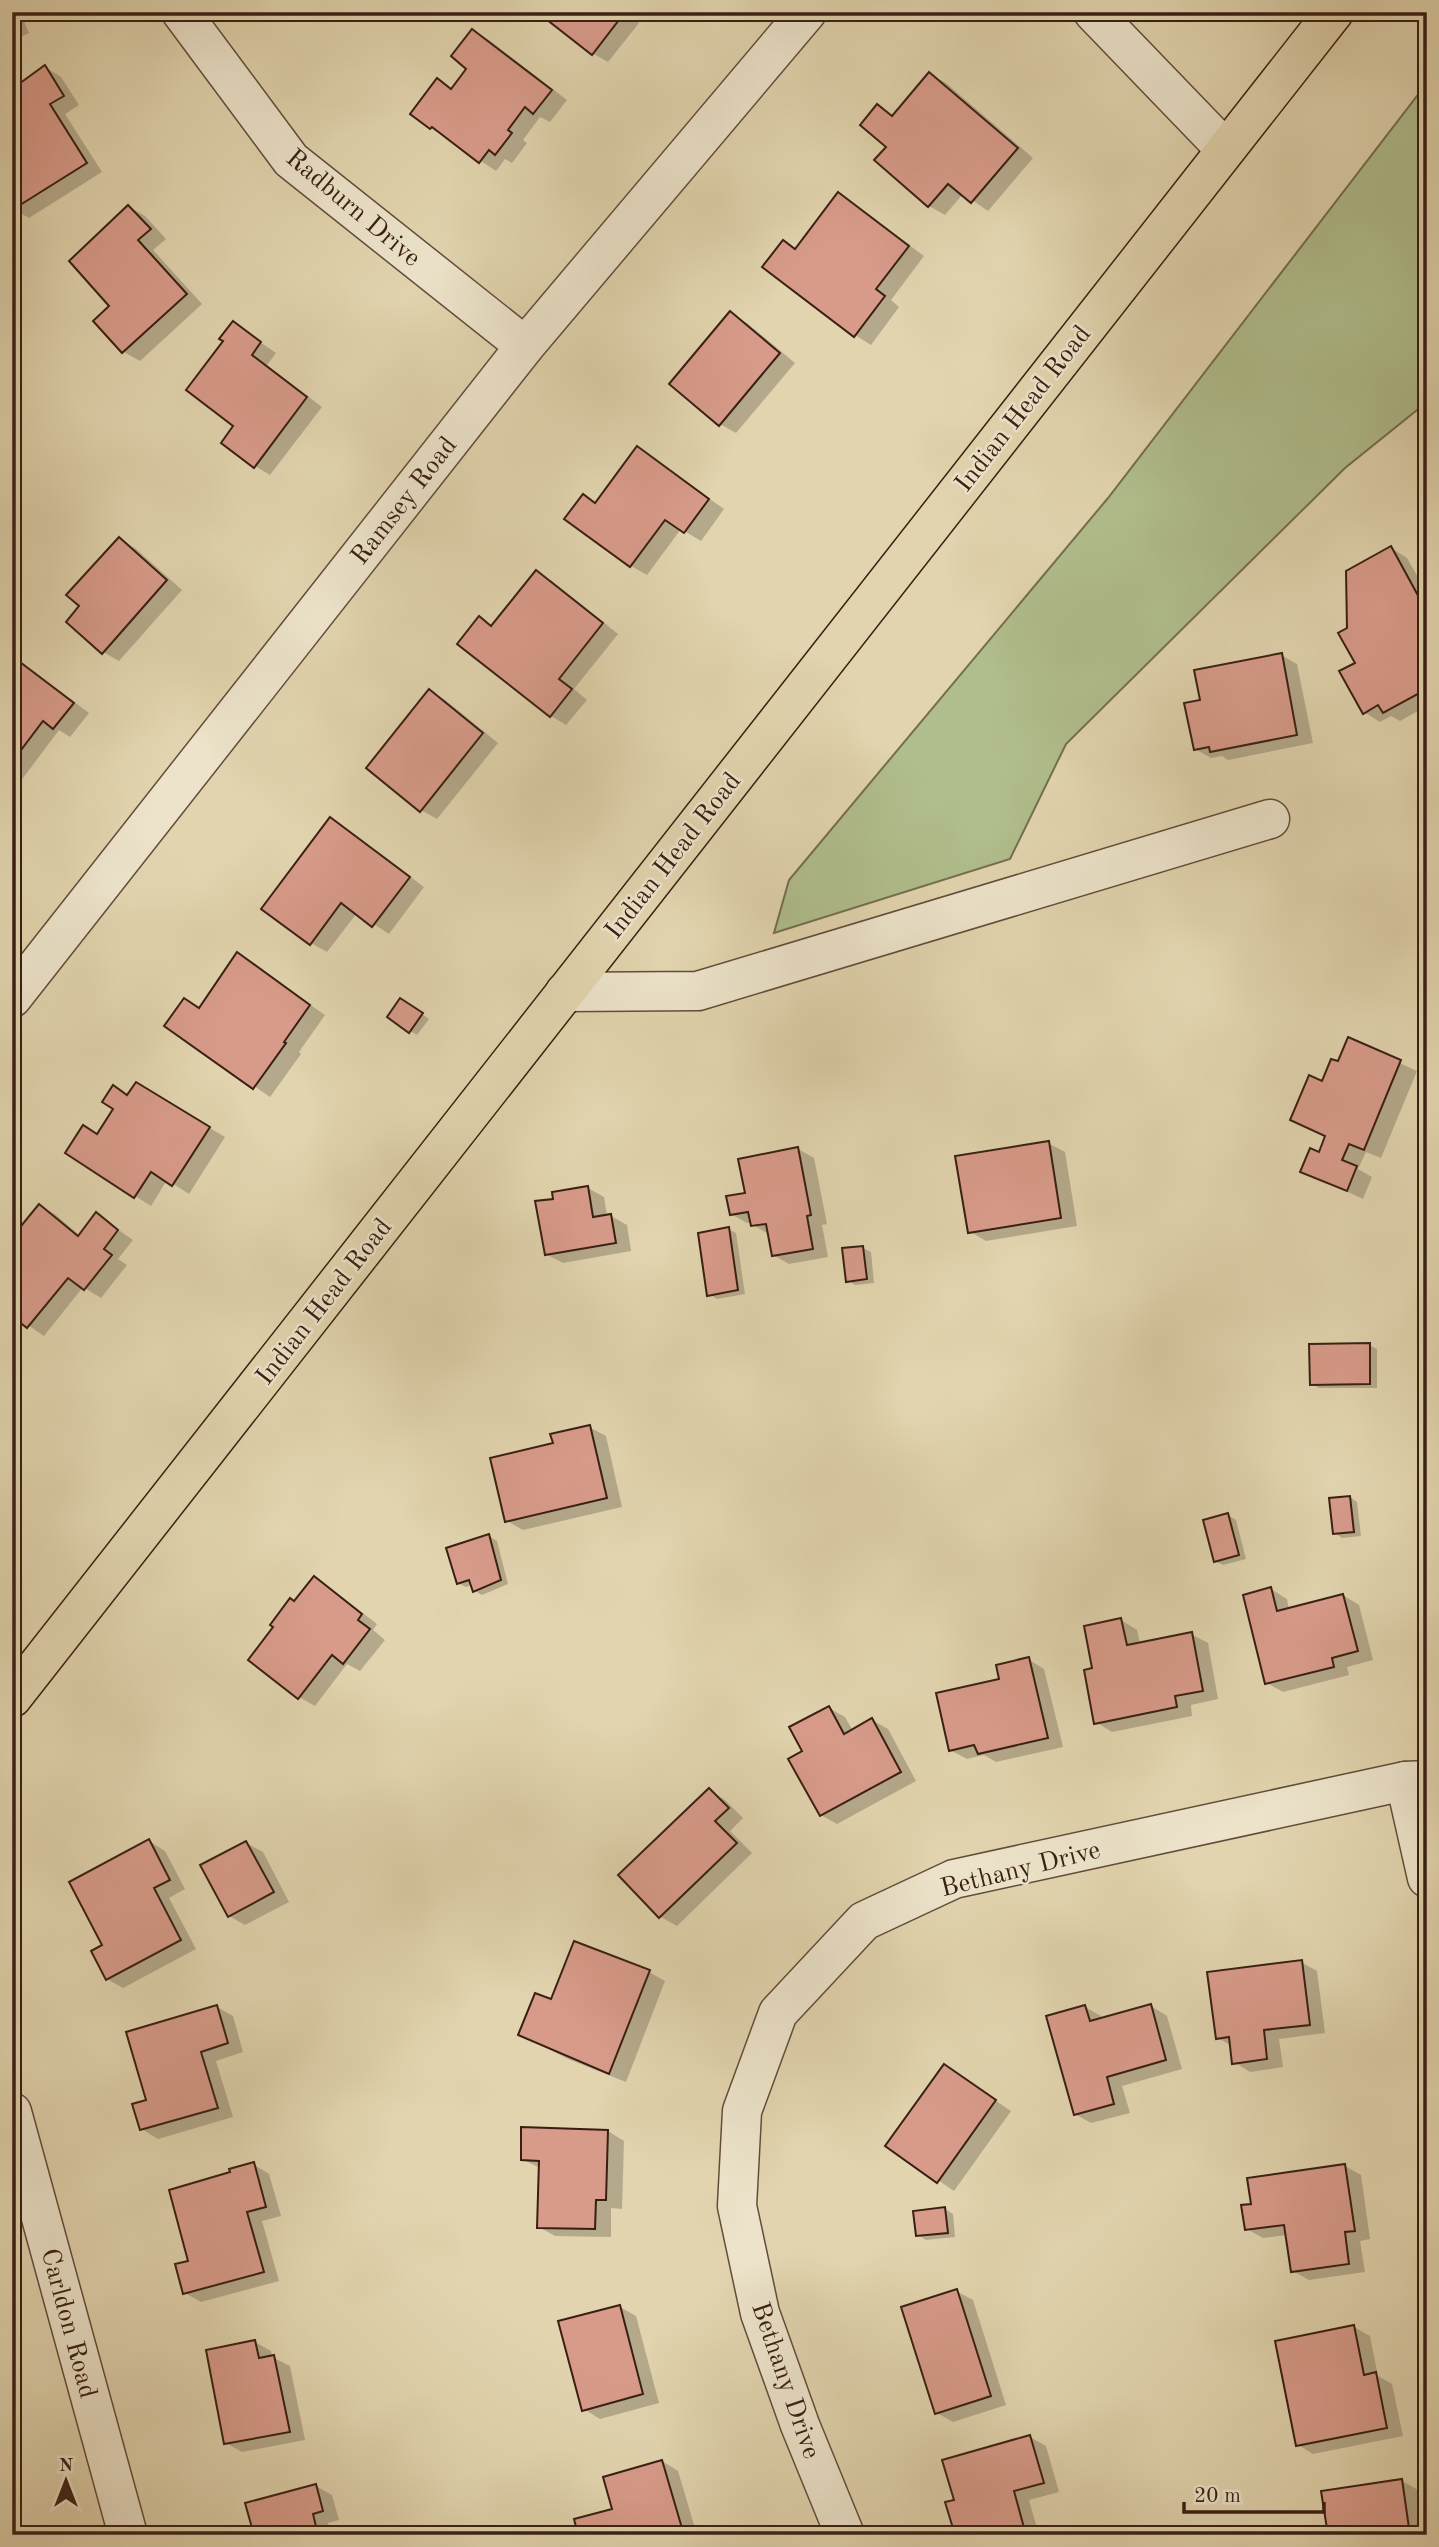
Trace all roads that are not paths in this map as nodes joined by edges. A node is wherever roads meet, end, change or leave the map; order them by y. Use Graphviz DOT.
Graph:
graph roads {
  1 [pos="181,12"];
  2 [pos="807,12"];
  3 [pos="1093,12"];
  4 [pos="1334,12"];
  5 [pos="1225,149"];
  6 [pos="525,345"];
  7 [pos="1270,819"];
  8 [pos="565,992"];
  9 [pos="12,998"];
  10 [pos="12,1698"];
  11 [pos="1416,1781"];
  12 [pos="1427,1878"];
  13 [pos="12,2112"];
  14 [pos="128,2535"];
  15 [pos="845,2535"];
  1 -- 6 [label="street, Radburn Drive"];
  2 -- 6 [label="street, Ramsey Road"];
  3 -- 5 [label="street"];
  4 -- 5 [label="main road, Indian Head Road"];
  5 -- 8 [label="main road, Indian Head Road"];
  6 -- 9 [label="street, Ramsey Road"];
  7 -- 8 [label="street"];
  8 -- 10 [label="main road, Indian Head Road"];
  11 -- 12 [label="street"];
  11 -- 15 [label="street, Bethany Drive"];
  13 -- 14 [label="street, Carldon Road"];
}
